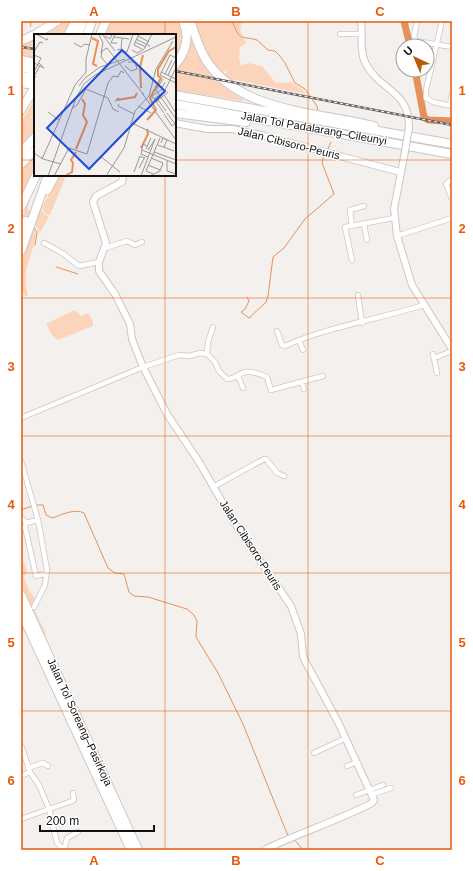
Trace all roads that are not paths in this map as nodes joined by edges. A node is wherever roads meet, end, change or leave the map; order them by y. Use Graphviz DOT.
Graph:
graph roads {
  1 [pos="57,21"];
  2 [pos="76,21"];
  3 [pos="83,21"];
  4 [pos="92,21"];
  5 [pos="101,21"];
  6 [pos="106,21"];
  7 [pos="183,21"];
  8 [pos="190,21"];
  9 [pos="361,21"];
  10 [pos="417,21"];
  11 [pos="442,21"];
  12 [pos="36,34"];
  13 [pos="69,34"];
  14 [pos="78,34"];
  15 [pos="87,34"];
  16 [pos="95,34"];
  17 [pos="100,34"];
  18 [pos="340,34"];
  19 [pos="362,34"];
  20 [pos="34,35"];
  21 [pos="21,41"];
  22 [pos="436,44"];
  23 [pos="452,47"];
  24 [pos="21,60"];
  25 [pos="34,63"];
  26 [pos="176,64"];
  27 [pos="21,68"];
  28 [pos="34,70"];
  29 [pos="21,76"];
  30 [pos="34,78"];
  31 [pos="21,83"];
  32 [pos="34,86"];
  33 [pos="34,88"];
  34 [pos="452,94"];
  35 [pos="176,95"];
  36 [pos="176,104"];
  37 [pos="451,105"];
  38 [pos="176,109"];
  39 [pos="21,110"];
  40 [pos="176,113"];
  41 [pos="246,122"];
  42 [pos="176,123"];
  43 [pos="34,138"];
  44 [pos="372,139"];
  45 [pos="426,139"];
  46 [pos="452,144"];
  47 [pos="34,151"];
  48 [pos="21,153"];
  49 [pos="452,154"];
  50 [pos="21,164"];
  51 [pos="400,172"];
  52 [pos="36,176"];
  53 [pos="42,176"];
  54 [pos="48,176"];
  55 [pos="54,176"];
  56 [pos="123,176"];
  57 [pos="452,179"];
  58 [pos="452,199"];
  59 [pos="364,206"];
  60 [pos="21,207"];
  61 [pos="34,210"];
  62 [pos="394,218"];
  63 [pos="452,218"];
  64 [pos="364,224"];
  65 [pos="352,226"];
  66 [pos="24,234"];
  67 [pos="397,236"];
  68 [pos="367,240"];
  69 [pos="142,242"];
  70 [pos="44,243"];
  71 [pos="105,248"];
  72 [pos="21,251"];
  73 [pos="352,260"];
  74 [pos="99,262"];
  75 [pos="358,295"];
  76 [pos="424,305"];
  77 [pos="362,323"];
  78 [pos="213,327"];
  79 [pos="333,330"];
  80 [pos="277,331"];
  81 [pos="333,335"];
  82 [pos="299,340"];
  83 [pos="302,350"];
  84 [pos="452,350"];
  85 [pos="207,354"];
  86 [pos="143,367"];
  87 [pos="437,373"];
  88 [pos="238,376"];
  89 [pos="323,376"];
  90 [pos="302,382"];
  91 [pos="243,388"];
  92 [pos="304,389"];
  93 [pos="21,418"];
  94 [pos="21,461"];
  95 [pos="284,476"];
  96 [pos="213,487"];
  97 [pos="21,517"];
  98 [pos="38,520"];
  99 [pos="26,523"];
  100 [pos="47,574"];
  101 [pos="21,595"];
  102 [pos="34,607"];
  103 [pos="21,612"];
  104 [pos="346,738"];
  105 [pos="21,745"];
  106 [pos="22,752"];
  107 [pos="314,753"];
  108 [pos="357,762"];
  109 [pos="48,766"];
  110 [pos="347,766"];
  111 [pos="32,768"];
  112 [pos="21,776"];
  113 [pos="383,785"];
  114 [pos="391,788"];
  115 [pos="372,791"];
  116 [pos="73,793"];
  117 [pos="356,795"];
  118 [pos="49,809"];
  119 [pos="21,819"];
  120 [pos="78,832"];
  121 [pos="63,850"];
  122 [pos="131,850"];
  123 [pos="138,850"];
  124 [pos="264,850"];
  1 -- 12 [label="highway"];
  2 -- 13 [label="highway"];
  3 -- 14 [label="highway"];
  4 -- 15 [label="highway"];
  5 -- 16 [label="highway"];
  6 -- 17 [label="highway"];
  7 -- 26 [label="highway"];
  8 -- 45 [label="highway"];
  9 -- 19 [label="street"];
  10 -- 22 [label="street"];
  11 -- 22 [label="street"];
  18 -- 19 [label="street"];
  19 -- 51 [label="street, bridge"];
  20 -- 21 [label="highway"];
  22 -- 23 [label="street"];
  22 -- 37 [label="street"];
  24 -- 25 [label="highway"];
  27 -- 28 [label="highway"];
  29 -- 30 [label="highway"];
  31 -- 32 [label="highway"];
  33 -- 39 [label="highway"];
  34 -- 37 [label="street"];
  35 -- 45 [label="highway, Jalan Tol Padalarang–Cileunyi"];
  36 -- 44 [label="highway, Jalan Tol Padalarang–Cileunyi"];
  38 -- 41 [label="highway"];
  40 -- 41 [label="highway"];
  41 -- 44 [label="highway"];
  42 -- 51 [label="street, Jalan Cibisoro-Peuris"];
  43 -- 48 [label="highway"];
  44 -- 49 [label="highway, Jalan Tol Padalarang–Cileunyi"];
  45 -- 46 [label="highway, Jalan Tol Padalarang–Cileunyi"];
  47 -- 50 [label="highway"];
  51 -- 62 [label="street"];
  52 -- 60 [label="highway"];
  53 -- 61 [label="highway"];
  54 -- 61 [label="highway"];
  55 -- 61 [label="highway"];
  56 -- 71 [label="street"];
  57 -- 58 [label="street"];
  59 -- 65 [label="street"];
  61 -- 66 [label="highway"];
  62 -- 64 [label="street"];
  62 -- 67 [label="street"];
  63 -- 67 [label="street"];
  64 -- 65 [label="street"];
  64 -- 68 [label="street"];
  65 -- 73 [label="street"];
  66 -- 72 [label="highway"];
  67 -- 76 [label="street"];
  69 -- 71 [label="street"];
  70 -- 74 [label="street"];
  71 -- 74 [label="street"];
  74 -- 86 [label="street, Jalan Cibisoro-Peuris"];
  75 -- 77 [label="street"];
  76 -- 77 [label="street"];
  76 -- 84 [label="street"];
  77 -- 79 [label="street"];
  78 -- 85 [label="street"];
  79 -- 81 [label="street"];
  79 -- 82 [label="street"];
  80 -- 82 [label="street"];
  82 -- 83 [label="street"];
  84 -- 87 [label="street"];
  85 -- 86 [label="street"];
  85 -- 88 [label="street"];
  86 -- 93 [label="street"];
  86 -- 96 [label="street, Jalan Cibisoro-Peuris"];
  88 -- 90 [label="street"];
  88 -- 91 [label="street"];
  89 -- 90 [label="street"];
  90 -- 92 [label="street"];
  94 -- 98 [label="street"];
  95 -- 96 [label="street"];
  96 -- 104 [label="street, Jalan Cibisoro-Peuris"];
  97 -- 99 [label="street"];
  98 -- 99 [label="street"];
  98 -- 100 [label="street"];
  99 -- 100 [label="street"];
  100 -- 102 [label="street"];
  101 -- 123 [label="highway, Jalan Tol Soreang–Pasirkoja"];
  103 -- 122 [label="highway, Jalan Tol Soreang–Pasirkoja"];
  104 -- 107 [label="street"];
  104 -- 108 [label="street, Jalan Cibisoro-Peuris"];
  105 -- 106 [label="street"];
  106 -- 111 [label="street"];
  108 -- 110 [label="street"];
  108 -- 115 [label="street, Jalan Cibisoro-Peuris"];
  109 -- 111 [label="street"];
  111 -- 112 [label="street"];
  111 -- 118 [label="street"];
  113 -- 115 [label="street"];
  114 -- 115 [label="street"];
  115 -- 117 [label="street"];
  115 -- 124 [label="street"];
  116 -- 118 [label="street"];
  118 -- 119 [label="street"];
  118 -- 121 [label="street"];
  120 -- 121 [label="street"];
}
